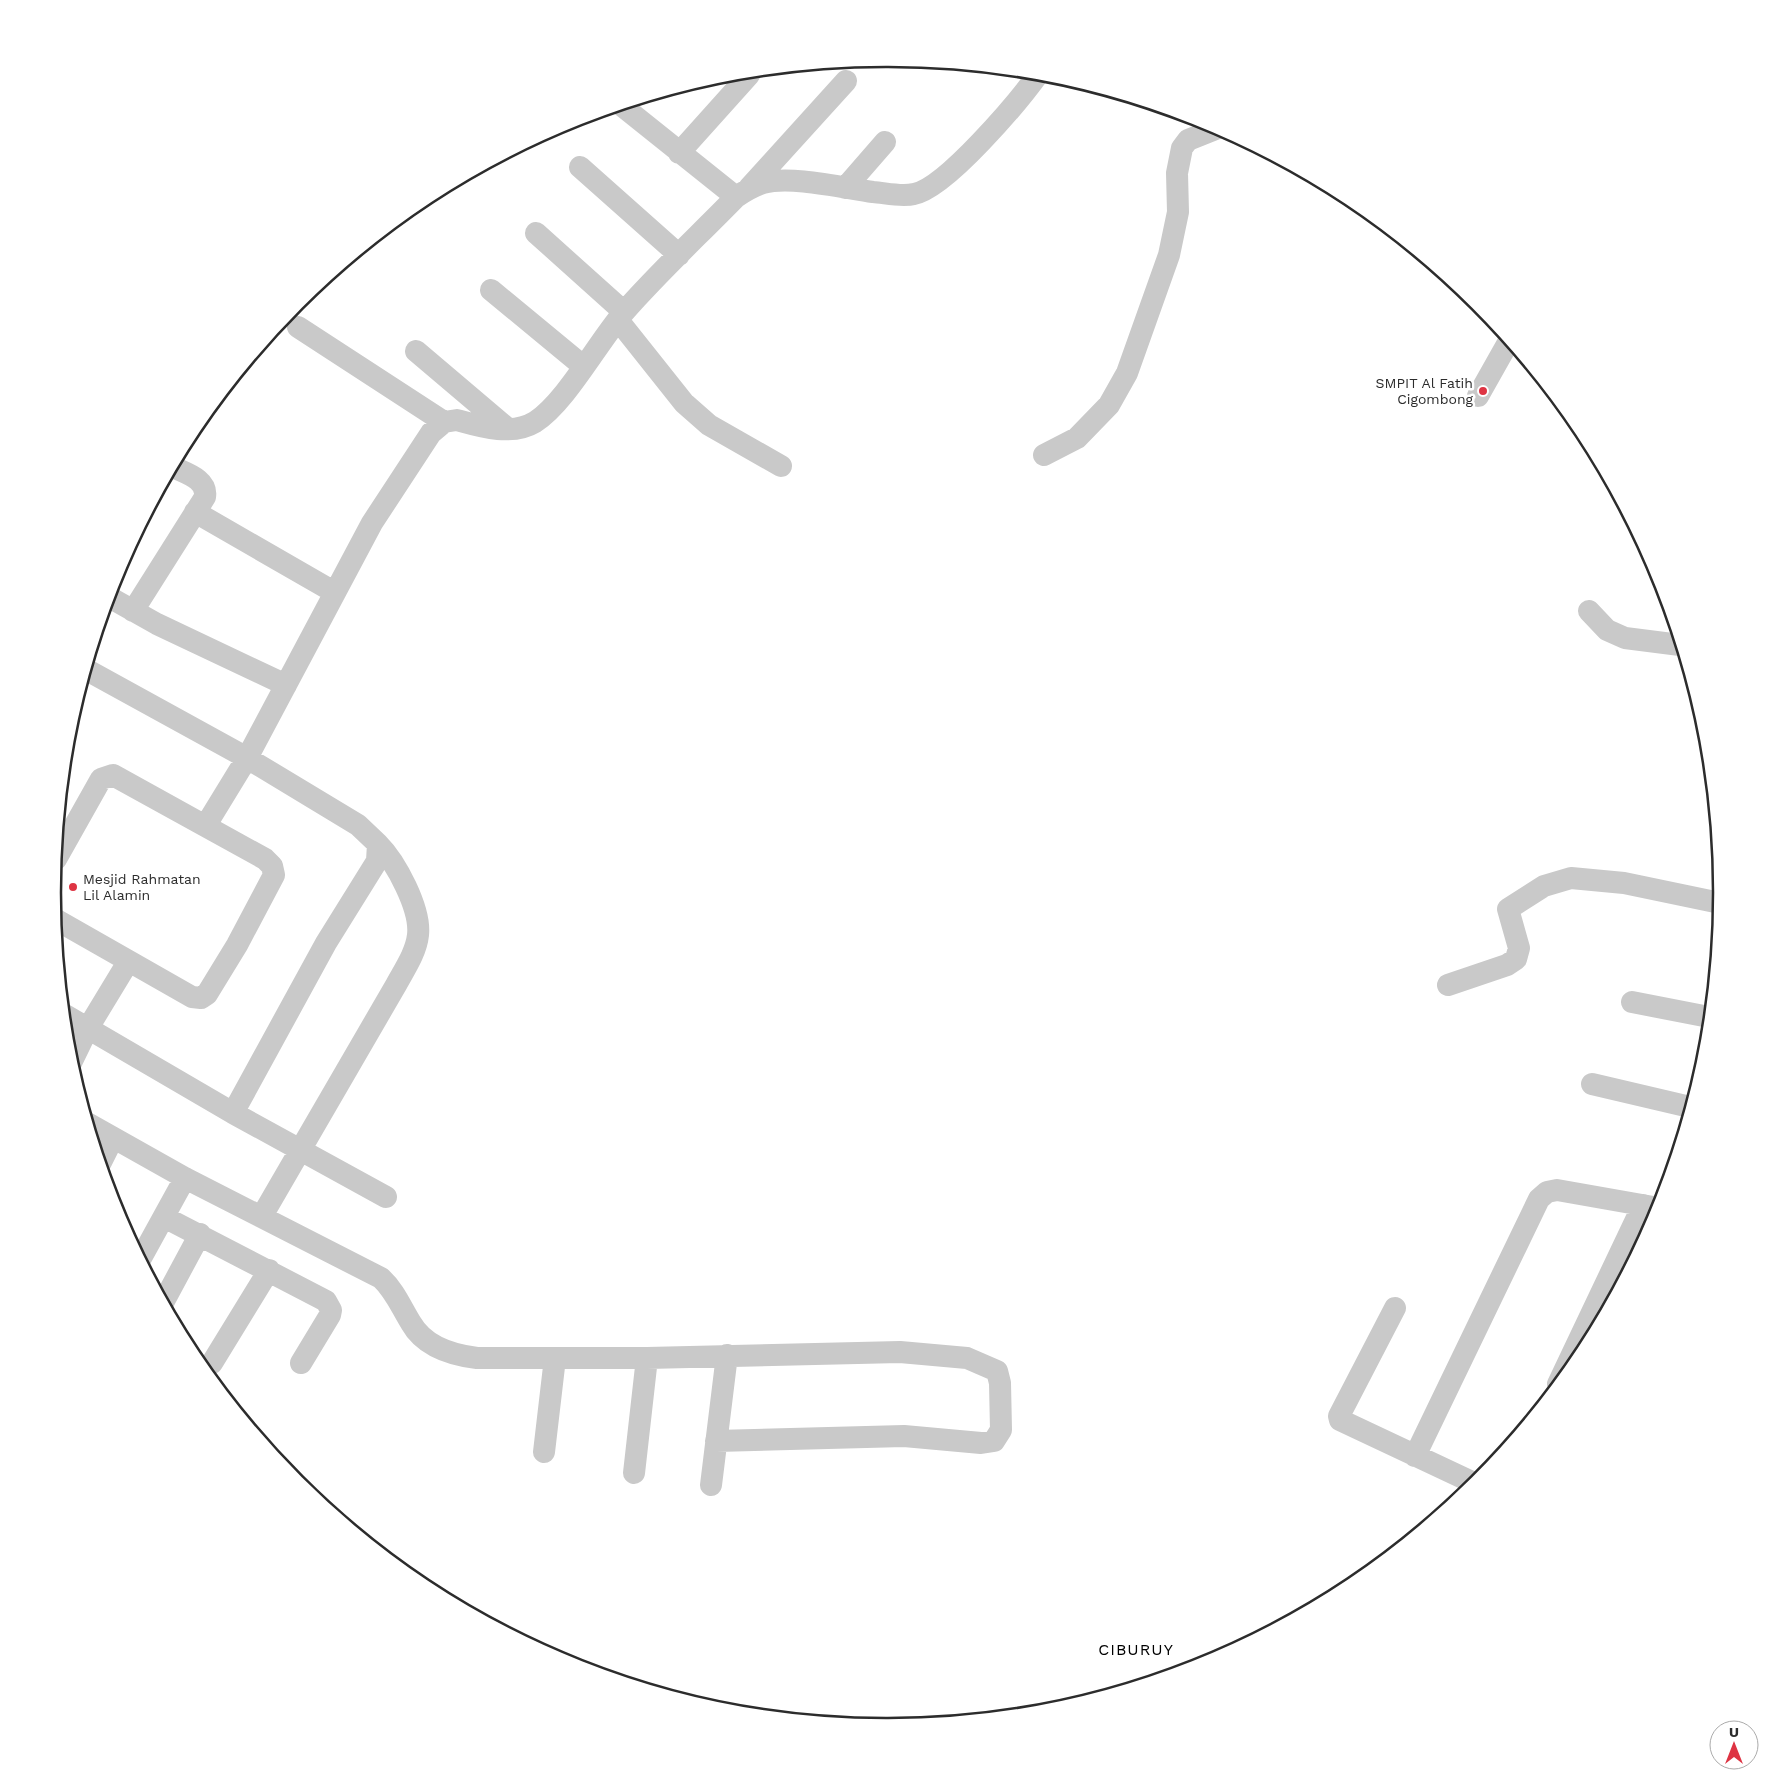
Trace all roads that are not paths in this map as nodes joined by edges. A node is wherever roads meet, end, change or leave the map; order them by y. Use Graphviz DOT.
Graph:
graph roads {
  1 [pos="745,80"];
  2 [pos="1033,80"];
  3 [pos="846,81"];
  4 [pos="626,110"];
  5 [pos="1208,132"];
  6 [pos="885,142"];
  7 [pos="678,154"];
  8 [pos="580,167"];
  9 [pos="845,188"];
  10 [pos="743,193"];
  11 [pos="536,233"];
  12 [pos="679,255"];
  13 [pos="491,290"];
  14 [pos="621,316"];
  15 [pos="298,327"];
  16 [pos="1506,346"];
  17 [pos="416,351"];
  18 [pos="583,366"];
  19 [pos="1478,396"];
  20 [pos="444,422"];
  21 [pos="508,429"];
  22 [pos="1044,455"];
  23 [pos="781,466"];
  24 [pos="178,470"];
  25 [pos="194,512"];
  26 [pos="334,592"];
  27 [pos="115,600"];
  28 [pos="134,611"];
  29 [pos="1590,611"];
  30 [pos="1674,644"];
  31 [pos="91,673"];
  32 [pos="286,685"];
  33 [pos="247,758"];
  34 [pos="206,825"];
  35 [pos="378,844"];
  36 [pos="63,847"];
  37 [pos="1713,901"];
  38 [pos="62,923"];
  39 [pos="128,962"];
  40 [pos="1448,985"];
  41 [pos="1632,1002"];
  42 [pos="1703,1016"];
  43 [pos="71,1019"];
  44 [pos="88,1028"];
  45 [pos="77,1052"];
  46 [pos="1592,1084"];
  47 [pos="1685,1106"];
  48 [pos="233,1114"];
  49 [pos="96,1127"];
  50 [pos="113,1138"];
  51 [pos="301,1149"];
  52 [pos="104,1156"];
  53 [pos="185,1178"];
  54 [pos="386,1198"];
  55 [pos="1651,1206"];
  56 [pos="262,1216"];
  57 [pos="164,1217"];
  58 [pos="200,1234"];
  59 [pos="144,1253"];
  60 [pos="269,1270"];
  61 [pos="167,1296"];
  62 [pos="1395,1308"];
  63 [pos="1583,1337"];
  64 [pos="727,1355"];
  65 [pos="555,1358"];
  66 [pos="647,1358"];
  67 [pos="301,1363"];
  68 [pos="212,1364"];
  69 [pos="716,1441"];
  70 [pos="544,1452"];
  71 [pos="1415,1456"];
  72 [pos="634,1473"];
  73 [pos="1463,1484"];
  74 [pos="711,1485"];
  1 -- 7 [label="street"];
  2 -- 9 [label="street"];
  3 -- 10 [label="street"];
  4 -- 7 [label="street"];
  5 -- 22 [label="street"];
  6 -- 9 [label="street"];
  7 -- 10 [label="street"];
  8 -- 12 [label="street"];
  9 -- 10 [label="street"];
  10 -- 12 [label="street"];
  11 -- 14 [label="street"];
  12 -- 14 [label="street"];
  13 -- 18 [label="street"];
  14 -- 18 [label="street"];
  14 -- 23 [label="street"];
  15 -- 20 [label="street"];
  16 -- 19 [label="street"];
  17 -- 21 [label="street"];
  18 -- 21 [label="street"];
  20 -- 21 [label="street"];
  20 -- 26 [label="street"];
  24 -- 25 [label="street"];
  25 -- 26 [label="street"];
  25 -- 28 [label="street"];
  26 -- 32 [label="street"];
  27 -- 28 [label="street"];
  28 -- 32 [label="street"];
  29 -- 30 [label="street"];
  31 -- 33 [label="street"];
  32 -- 33 [label="street"];
  33 -- 34 [label="street"];
  33 -- 35 [label="street"];
  34 -- 36 [label="street"];
  34 -- 39 [label="street"];
  35 -- 48 [label="street"];
  35 -- 51 [label="street"];
  37 -- 40 [label="street"];
  38 -- 39 [label="street"];
  39 -- 44 [label="street"];
  41 -- 42 [label="street"];
  43 -- 44 [label="street"];
  44 -- 45 [label="street"];
  44 -- 48 [label="street"];
  46 -- 47 [label="street"];
  48 -- 51 [label="street"];
  49 -- 50 [label="street"];
  50 -- 52 [label="street"];
  50 -- 53 [label="street"];
  51 -- 54 [label="street"];
  51 -- 56 [label="street"];
  53 -- 56 [label="street"];
  53 -- 57 [label="street"];
  55 -- 63 [label="street"];
  55 -- 71 [label="street"];
  56 -- 65 [label="street"];
  57 -- 58 [label="street"];
  57 -- 59 [label="street"];
  58 -- 60 [label="street"];
  58 -- 61 [label="street"];
  60 -- 67 [label="street"];
  60 -- 68 [label="street"];
  62 -- 71 [label="street"];
  64 -- 66 [label="street"];
  64 -- 69 [label="street"];
  64 -- 69 [label="street"];
  65 -- 66 [label="street"];
  65 -- 70 [label="street"];
  66 -- 72 [label="street"];
  69 -- 74 [label="street"];
  71 -- 73 [label="street"];
}
